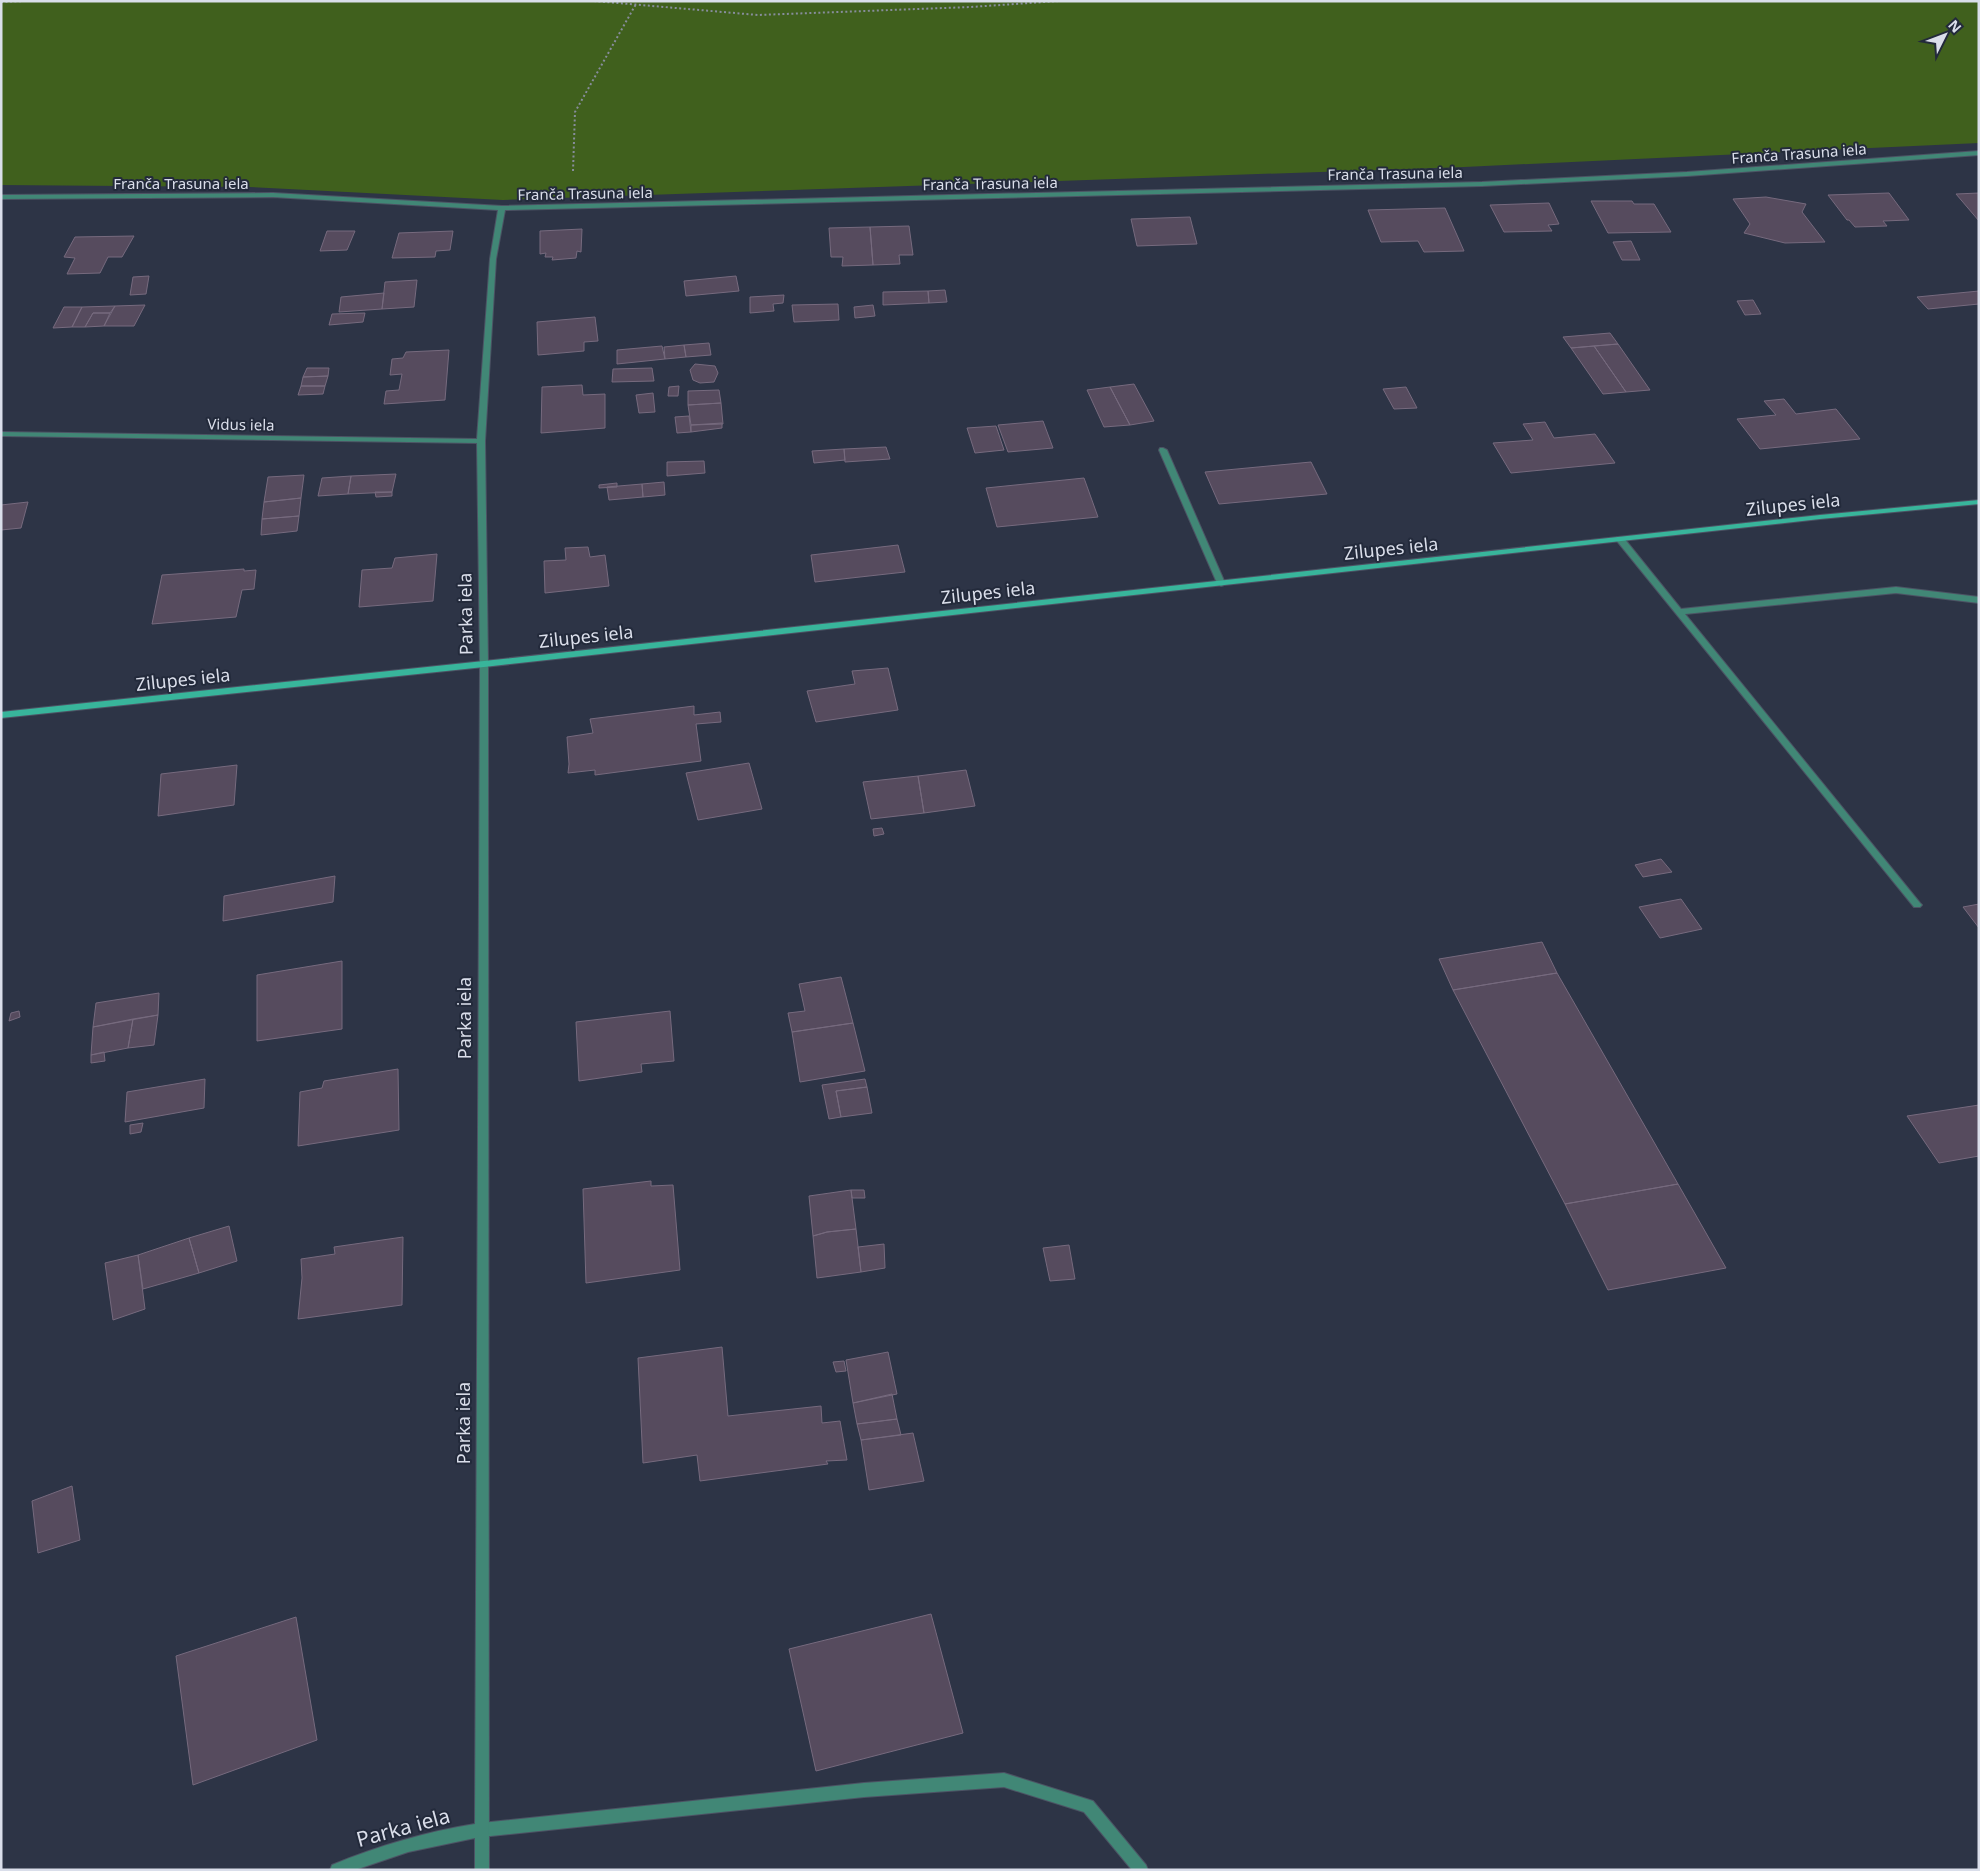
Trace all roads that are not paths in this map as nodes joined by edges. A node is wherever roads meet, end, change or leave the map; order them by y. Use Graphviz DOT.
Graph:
graph roads {
  1 [pos="1979,154"];
  2 [pos="1,197"];
  3 [pos="502,208"];
  4 [pos="1,434"];
  5 [pos="481,441"];
  6 [pos="1163,450"];
  7 [pos="1979,502"];
  8 [pos="1620,539"];
  9 [pos="1221,583"];
  10 [pos="1979,600"];
  11 [pos="1679,612"];
  12 [pos="484,664"];
  13 [pos="1,715"];
  14 [pos="1917,905"];
  15 [pos="481,1830"];
  16 [pos="337,1870"];
  17 [pos="482,1870"];
  18 [pos="1141,1870"];
  1 -- 3 [label="street, Franča Trasuna iela"];
  2 -- 3 [label="street, Franča Trasuna iela"];
  3 -- 5 [label="street, Parka iela"];
  4 -- 5 [label="street, Vidus iela"];
  5 -- 12 [label="street, Parka iela"];
  6 -- 9 [label="street"];
  7 -- 8 [label="main road, Zilupes iela"];
  8 -- 9 [label="main road, Zilupes iela"];
  8 -- 11 [label="street"];
  9 -- 12 [label="main road, Zilupes iela"];
  10 -- 11 [label="street"];
  11 -- 14 [label="street"];
  12 -- 13 [label="main road, Zilupes iela"];
  12 -- 15 [label="street, Parka iela"];
  15 -- 16 [label="street, Parka iela"];
  15 -- 17 [label="street, Parka iela"];
  15 -- 18 [label="street"];
}
